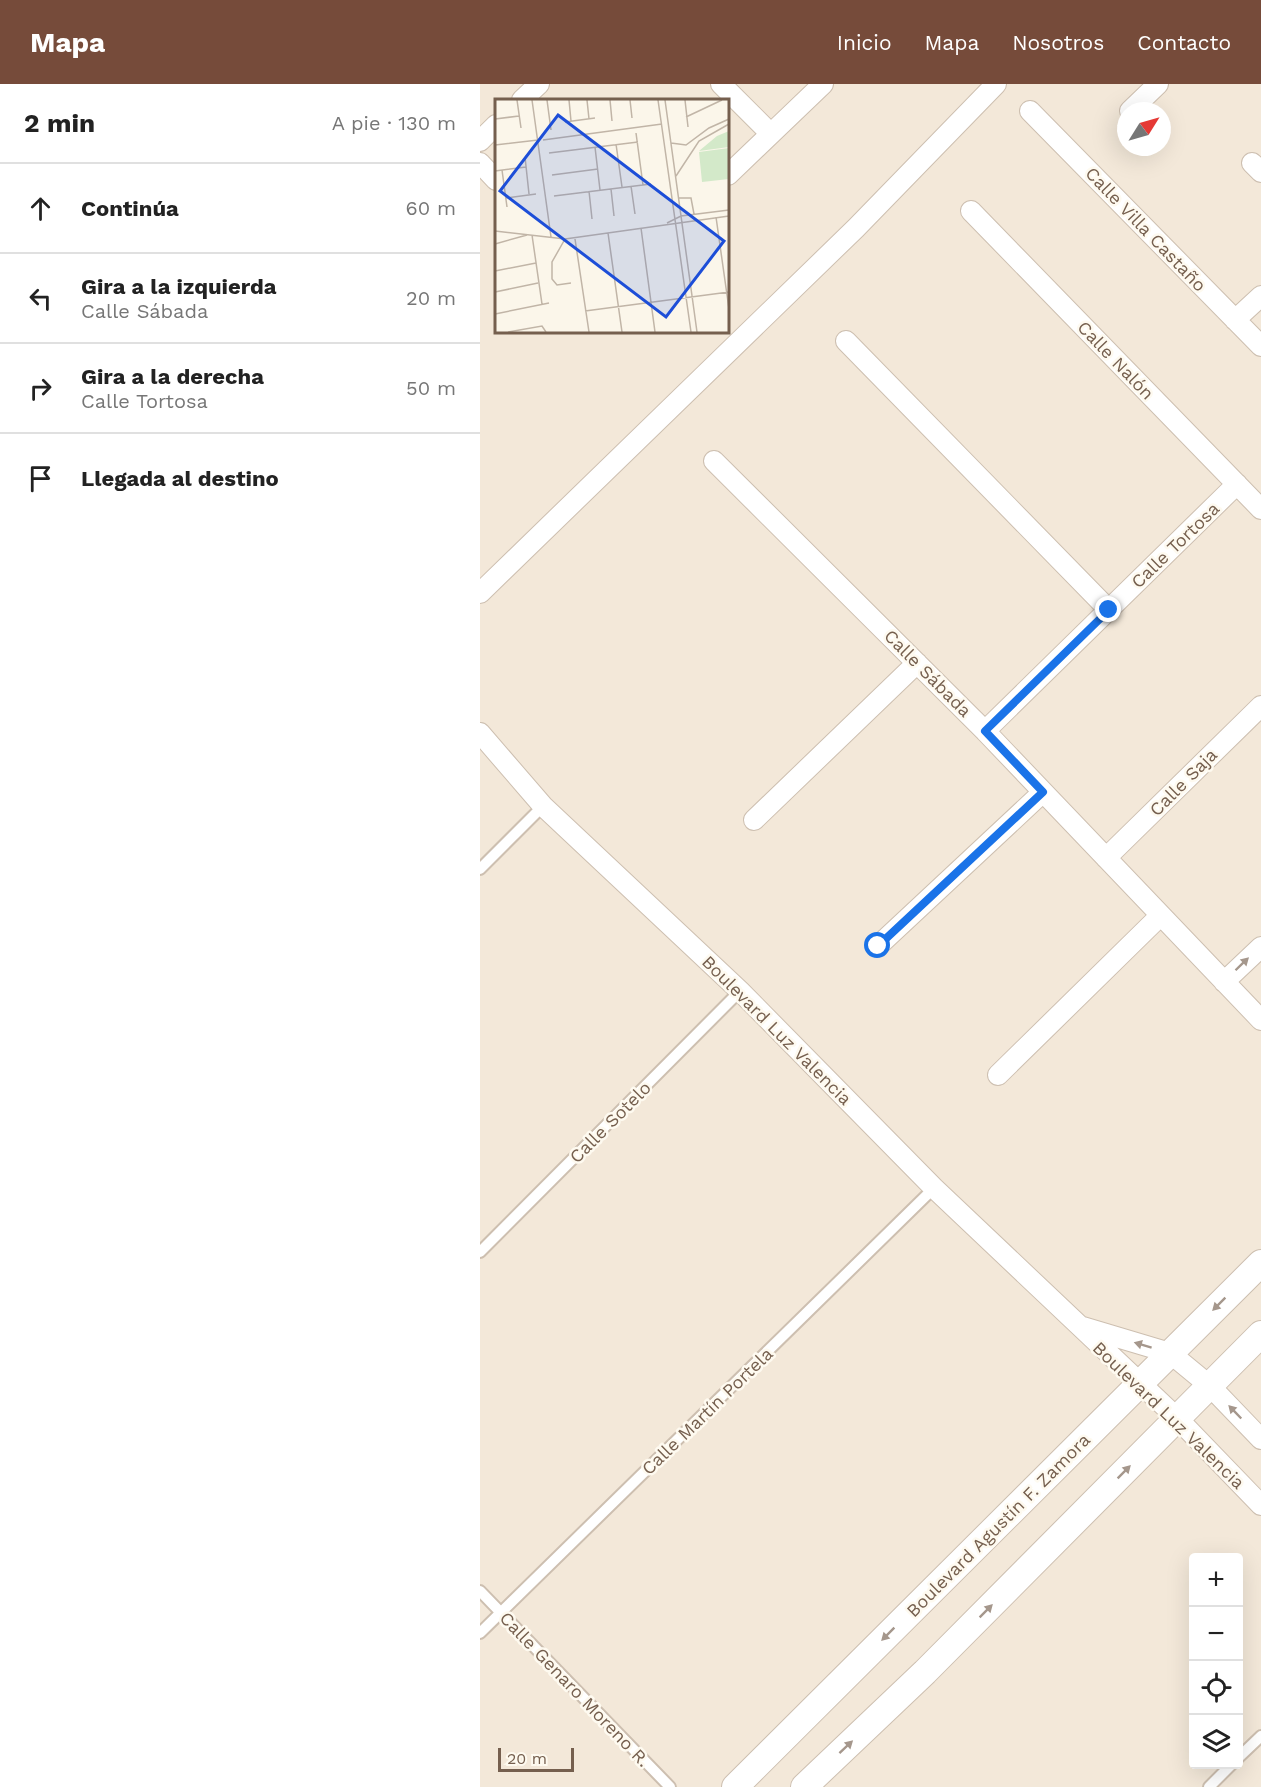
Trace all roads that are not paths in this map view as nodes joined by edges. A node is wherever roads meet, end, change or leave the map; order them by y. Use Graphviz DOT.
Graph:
graph roads {
  1 [pos="538,84"];
  2 [pos="721,84"];
  3 [pos="823,84"];
  4 [pos="996,84"];
  5 [pos="1158,84"];
  6 [pos="523,99"];
  7 [pos="1139,102"];
  8 [pos="1030,111"];
  9 [pos="495,126"];
  10 [pos="771,134"];
  11 [pos="480,141"];
  12 [pos="480,163"];
  13 [pos="729,174"];
  14 [pos="495,179"];
  15 [pos="971,211"];
  16 [pos="1261,296"];
  17 [pos="1235,320"];
  18 [pos="846,341"];
  19 [pos="1261,345"];
  20 [pos="714,461"];
  21 [pos="1237,484"];
  22 [pos="1261,509"];
  23 [pos="480,593"];
  24 [pos="1109,610"];
  25 [pos="917,663"];
  26 [pos="1261,706"];
  27 [pos="985,731"];
  28 [pos="483,742"];
  29 [pos="1043,792"];
  30 [pos="543,806"];
  31 [pos="754,820"];
  32 [pos="1106,858"];
  33 [pos="480,869"];
  34 [pos="1160,916"];
  35 [pos="878,946"];
  36 [pos="1261,946"];
  37 [pos="1224,982"];
  38 [pos="740,991"];
  39 [pos="1261,1020"];
  40 [pos="998,1075"];
  41 [pos="934,1188"];
  42 [pos="480,1252"];
  43 [pos="1261,1263"];
  44 [pos="1077,1325"];
  45 [pos="1261,1334"];
  46 [pos="1170,1353"];
  47 [pos="1139,1384"];
  48 [pos="1209,1386"];
  49 [pos="1177,1418"];
  50 [pos="1261,1439"];
  51 [pos="1261,1505"];
  52 [pos="480,1591"];
  53 [pos="501,1612"];
  54 [pos="480,1633"];
  55 [pos="1261,1736"];
  56 [pos="1243,1754"];
  57 [pos="1227,1769"];
  58 [pos="670,1787"];
  59 [pos="735,1787"];
  60 [pos="804,1787"];
  61 [pos="1209,1787"];
  1 -- 6 [label="street"];
  2 -- 10 [label="street"];
  3 -- 10 [label="street"];
  4 -- 23 [label="street"];
  5 -- 7 [label="street"];
  8 -- 17 [label="street, Calle Villa Castaño"];
  9 -- 11 [label="street"];
  10 -- 13 [label="street"];
  12 -- 14 [label="street"];
  15 -- 21 [label="street, Calle Nalón"];
  16 -- 17 [label="street"];
  17 -- 19 [label="street, Calle Villa Castaño"];
  18 -- 24 [label="street"];
  20 -- 25 [label="street, Calle Sábada"];
  21 -- 22 [label="street, Calle Nalón"];
  21 -- 24 [label="street, Calle Tortosa"];
  24 -- 27 [label="street, Calle Tortosa"];
  25 -- 27 [label="street, Calle Sábada"];
  25 -- 31 [label="street"];
  26 -- 32 [label="street, Calle Saja"];
  27 -- 29 [label="street, Calle Sábada"];
  28 -- 30 [label="street, Boulevard Luz Valencia"];
  29 -- 32 [label="street, Calle Sábada"];
  29 -- 35 [label="street"];
  30 -- 33 [label="lane"];
  30 -- 38 [label="street, Boulevard Luz Valencia"];
  32 -- 34 [label="street, Calle Sábada"];
  34 -- 37 [label="street, Calle Sábada"];
  34 -- 40 [label="street"];
  37 -- 36 [label="street, one-way"];
  37 -- 39 [label="street, Calle Sábada"];
  38 -- 41 [label="street, Boulevard Luz Valencia"];
  38 -- 42 [label="lane, Calle Sotelo"];
  41 -- 44 [label="street, Boulevard Luz Valencia"];
  41 -- 53 [label="lane, Calle Martín Portela"];
  43 -- 46 [label="street, Boulevard Agustín F. Zamora, one-way"];
  46 -- 44 [label="street, Boulevard Luz Valencia, one-way"];
  44 -- 47 [label="street, Boulevard Luz Valencia"];
  45 -- 48 [label="street"];
  46 -- 47 [label="street, Boulevard Agustín F. Zamora"];
  46 -- 48 [label="street, Boulevard Luz Valencia"];
  47 -- 49 [label="street, Boulevard Luz Valencia"];
  47 -- 59 [label="street, Boulevard Agustín F. Zamora, one-way"];
  48 -- 49 [label="street"];
  50 -- 48 [label="street, Boulevard Luz Valencia, one-way"];
  49 -- 51 [label="street, Boulevard Luz Valencia"];
  60 -- 49 [label="street, one-way"];
  52 -- 53 [label="lane, Calle Genaro Moreno R."];
  53 -- 54 [label="lane, Calle Martín Portela"];
  53 -- 58 [label="lane, Calle Genaro Moreno R."];
  55 -- 56 [label="lane"];
  57 -- 61 [label="lane"];
}
